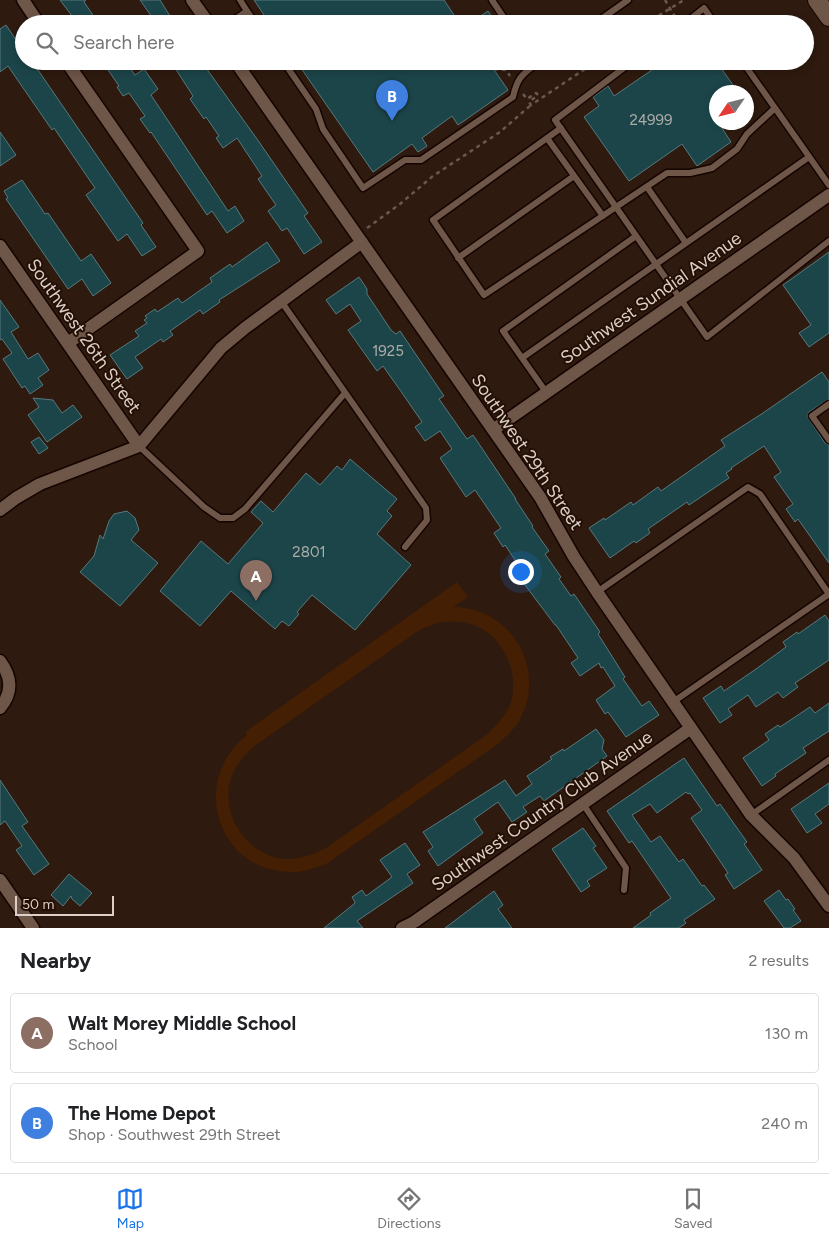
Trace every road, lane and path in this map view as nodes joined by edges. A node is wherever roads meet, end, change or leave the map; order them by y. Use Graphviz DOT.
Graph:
graph roads {
  1 [pos="23,0"];
  2 [pos="192,0"];
  3 [pos="240,0"];
  4 [pos="492,0"];
  5 [pos="628,0"];
  6 [pos="665,0"];
  7 [pos="684,0"];
  8 [pos="818,0"];
  9 [pos="671,8"];
  10 [pos="247,11"];
  11 [pos="33,15"];
  12 [pos="203,15"];
  13 [pos="241,15"];
  14 [pos="250,15"];
  15 [pos="502,15"];
  16 [pos="607,15"];
  17 [pos="660,15"];
  18 [pos="673,15"];
  19 [pos="695,15"];
  20 [pos="709,15"];
  21 [pos="829,17"];
  22 [pos="72,70"];
  23 [pos="242,70"];
  24 [pos="288,70"];
  25 [pos="506,70"];
  26 [pos="527,70"];
  27 [pos="584,70"];
  28 [pos="621,70"];
  29 [pos="748,70"];
  30 [pos="516,83"];
  31 [pos="531,105"];
  32 [pos="775,108"];
  33 [pos="561,128"];
  34 [pos="547,138"];
  35 [pos="810,157"];
  36 [pos="574,176"];
  37 [pos="647,187"];
  38 [pos="828,195"];
  39 [pos="616,207"];
  40 [pos="603,216"];
  41 [pos="636,236"];
  42 [pos="366,238"];
  43 [pos="829,241"];
  44 [pos="686,243"];
  45 [pos="0,246"];
  46 [pos="458,258"];
  47 [pos="656,264"];
  48 [pos="680,298"];
  49 [pos="281,301"];
  50 [pos="68,343"];
  51 [pos="522,358"];
  52 [pos="546,392"];
  53 [pos="345,393"];
  54 [pos="829,404"];
  55 [pos="493,430"];
  56 [pos="829,440"];
  57 [pos="139,446"];
  58 [pos="0,510"];
  59 [pos="405,547"];
  60 [pos="597,592"];
  61 [pos="829,594"];
  62 [pos="0,661"];
  63 [pos="673,702"];
  64 [pos="0,708"];
  65 [pos="691,728"];
  66 [pos="829,760"];
  67 [pos="583,804"];
  68 [pos="751,815"];
  69 [pos="0,880"];
  70 [pos="624,890"];
  71 [pos="829,906"];
  72 [pos="408,925"];
  73 [pos="33,928"];
  1 -- 11 [label="street"];
  2 -- 12 [label="street"];
  3 -- 10 [label="lane"];
  4 -- 15 [label="lane"];
  5 -- 16 [label="lane"];
  6 -- 9 [label="path"];
  7 -- 9 [label="path"];
  8 -- 21 [label="main road"];
  9 -- 17 [label="path"];
  9 -- 18 [label="path"];
  10 -- 13 [label="lane"];
  10 -- 14 [label="lane"];
  19 -- 20 [label="lane"];
  22 -- 50 [label="street"];
  23 -- 42 [label="street, Southwest 29th Street"];
  24 -- 30 [label="lane"];
  25 -- 30 [label="path"];
  26 -- 30 [label="lane"];
  27 -- 31 [label="path"];
  28 -- 33 [label="lane"];
  29 -- 32 [label="lane"];
  30 -- 31 [label="path"];
  31 -- 42 [label="path"];
  32 -- 35 [label="lane"];
  32 -- 37 [label="lane"];
  33 -- 34 [label="lane"];
  33 -- 39 [label="lane"];
  34 -- 36 [label="lane"];
  34 -- 46 [label="lane"];
  35 -- 38 [label="lane"];
  35 -- 44 [label="lane"];
  36 -- 40 [label="lane"];
  36 -- 46 [label="lane"];
  37 -- 39 [label="lane"];
  37 -- 44 [label="lane"];
  38 -- 48 [label="street, Southwest Sundial Avenue"];
  39 -- 40 [label="lane"];
  39 -- 41 [label="lane"];
  40 -- 46 [label="lane"];
  41 -- 47 [label="lane"];
  41 -- 51 [label="lane"];
  42 -- 49 [label="street"];
  42 -- 55 [label="street, Southwest 29th Street"];
  43 -- 48 [label="lane"];
  44 -- 47 [label="lane"];
  45 -- 50 [label="street, Southwest 26th Street"];
  47 -- 48 [label="lane"];
  47 -- 51 [label="lane"];
  48 -- 52 [label="street, Southwest Sundial Avenue"];
  49 -- 53 [label="lane"];
  49 -- 57 [label="street"];
  50 -- 57 [label="street, Southwest 26th Street"];
  51 -- 52 [label="lane"];
  52 -- 55 [label="street, Southwest Sundial Avenue"];
  53 -- 57 [label="lane"];
  53 -- 59 [label="lane"];
  54 -- 56 [label="lane"];
  55 -- 60 [label="street, Southwest 29th Street"];
  57 -- 58 [label="street"];
  60 -- 61 [label="lane"];
  60 -- 63 [label="street, Southwest 29th Street"];
  61 -- 63 [label="lane"];
  62 -- 64 [label="street"];
  63 -- 65 [label="street, Southwest 29th Street"];
  65 -- 67 [label="street, Southwest Country Club Avenue"];
  65 -- 68 [label="street, Southwest 29th Street"];
  66 -- 68 [label="lane"];
  67 -- 70 [label="lane"];
  67 -- 72 [label="street, Southwest Country Club Avenue"];
  68 -- 71 [label="street, Southwest 29th Street"];
  69 -- 73 [label="street"];
}
